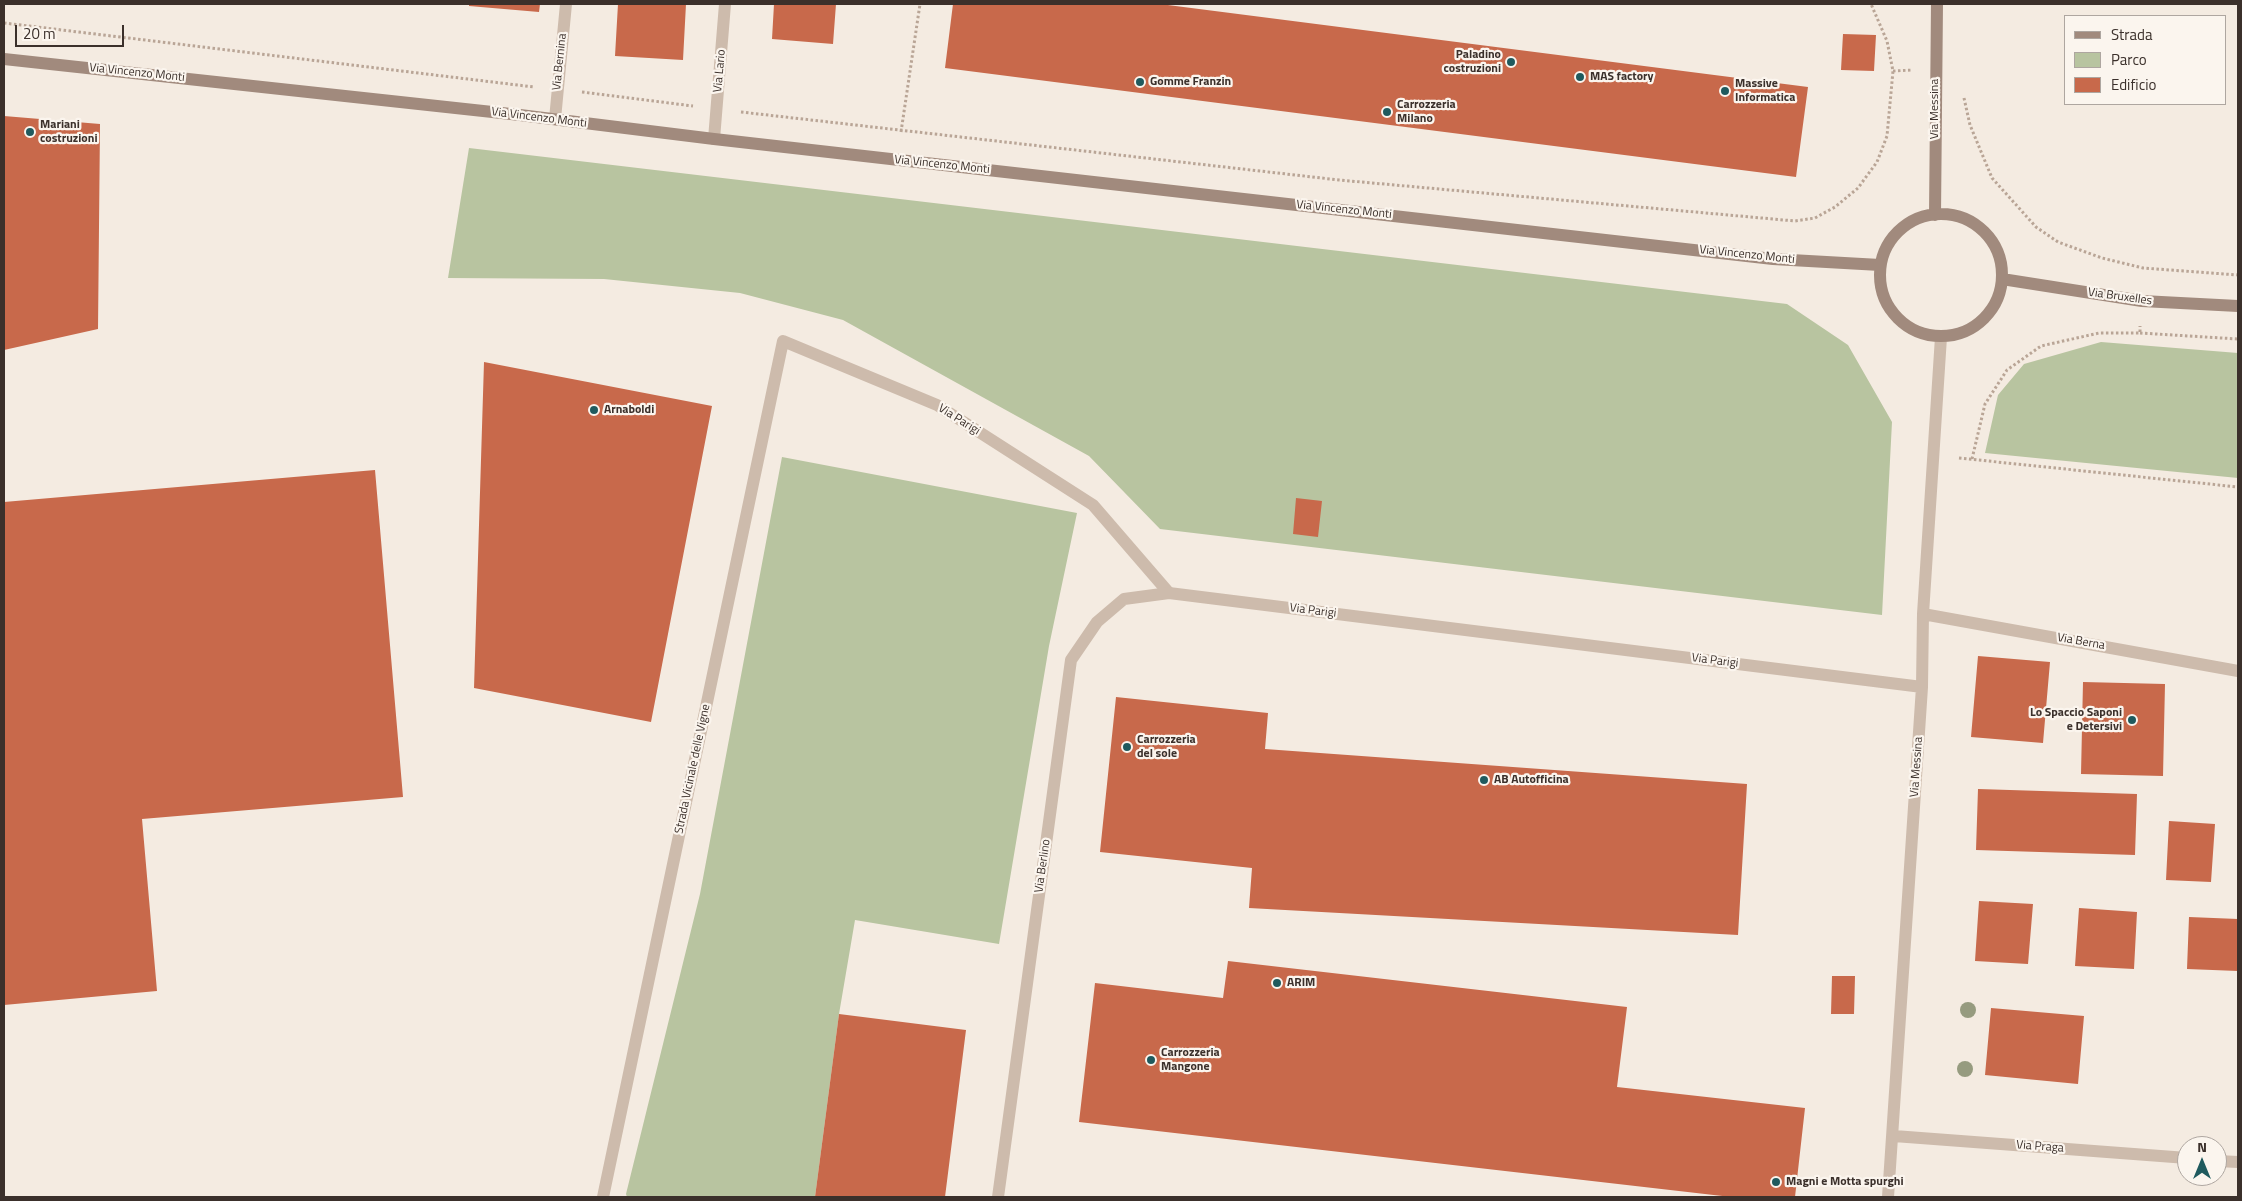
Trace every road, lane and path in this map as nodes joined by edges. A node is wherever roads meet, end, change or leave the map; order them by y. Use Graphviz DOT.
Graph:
graph roads {
  1 [pos="566,4"];
  2 [pos="725,4"];
  3 [pos="920,4"];
  4 [pos="1871,4"];
  5 [pos="1937,4"];
  6 [pos="4,23"];
  7 [pos="4,59"];
  8 [pos="557,89"];
  9 [pos="1964,94"];
  10 [pos="716,108"];
  11 [pos="555,120"];
  12 [pos="901,130"];
  13 [pos="714,139"];
  14 [pos="899,160"];
  15 [pos="1935,214"];
  16 [pos="1880,265"];
  17 [pos="2143,268"];
  18 [pos="2238,275"];
  19 [pos="2002,279"];
  20 [pos="2142,301"];
  21 [pos="2238,306"];
  22 [pos="2140,333"];
  23 [pos="1941,337"];
  24 [pos="2238,339"];
  25 [pos="783,341"];
  26 [pos="1933,456"];
  27 [pos="1972,459"];
  28 [pos="2238,487"];
  29 [pos="1169,592"];
  30 [pos="1923,614"];
  31 [pos="2238,671"];
  32 [pos="1922,687"];
  33 [pos="1894,1136"];
  34 [pos="2177,1157"];
  35 [pos="603,1197"];
  36 [pos="998,1197"];
  37 [pos="1888,1197"];
  1 -- 8 [label="street, Via Bernina"];
  2 -- 10 [label="street, Via Lario"];
  3 -- 12 [label="path"];
  4 -- 12 [label="path"];
  5 -- 15 [label="street, Via Messina"];
  6 -- 8 [label="path"];
  7 -- 11 [label="street, Via Vincenzo Monti"];
  8 -- 10 [label="path"];
  8 -- 11 [label="street, Via Bernina"];
  9 -- 17 [label="path"];
  10 -- 12 [label="path"];
  10 -- 13 [label="street, Via Lario"];
  11 -- 13 [label="street, Via Vincenzo Monti"];
  12 -- 14 [label="path"];
  13 -- 14 [label="street, Via Vincenzo Monti"];
  14 -- 16 [label="street, Via Vincenzo Monti"];
  15 -- 16 [label="street"];
  15 -- 19 [label="street"];
  16 -- 23 [label="street"];
  17 -- 18 [label="path"];
  17 -- 20 [label="path"];
  19 -- 20 [label="street, Via Bruxelles"];
  19 -- 23 [label="street"];
  20 -- 21 [label="street, Via Bruxelles"];
  20 -- 22 [label="path"];
  22 -- 24 [label="path"];
  22 -- 27 [label="path"];
  23 -- 26 [label="street, Via Messina"];
  25 -- 29 [label="street, Via Parigi"];
  25 -- 35 [label="street, Strada Vicinale delle Vigne"];
  26 -- 27 [label="path"];
  26 -- 30 [label="street, Via Messina"];
  27 -- 28 [label="path"];
  29 -- 32 [label="street, Via Parigi"];
  29 -- 36 [label="street, Via Berlino"];
  30 -- 31 [label="street, Via Berna"];
  30 -- 32 [label="street, Via Messina"];
  32 -- 33 [label="street, Via Messina"];
  33 -- 34 [label="street, Via Praga"];
  33 -- 37 [label="street, Via Messina"];
}
